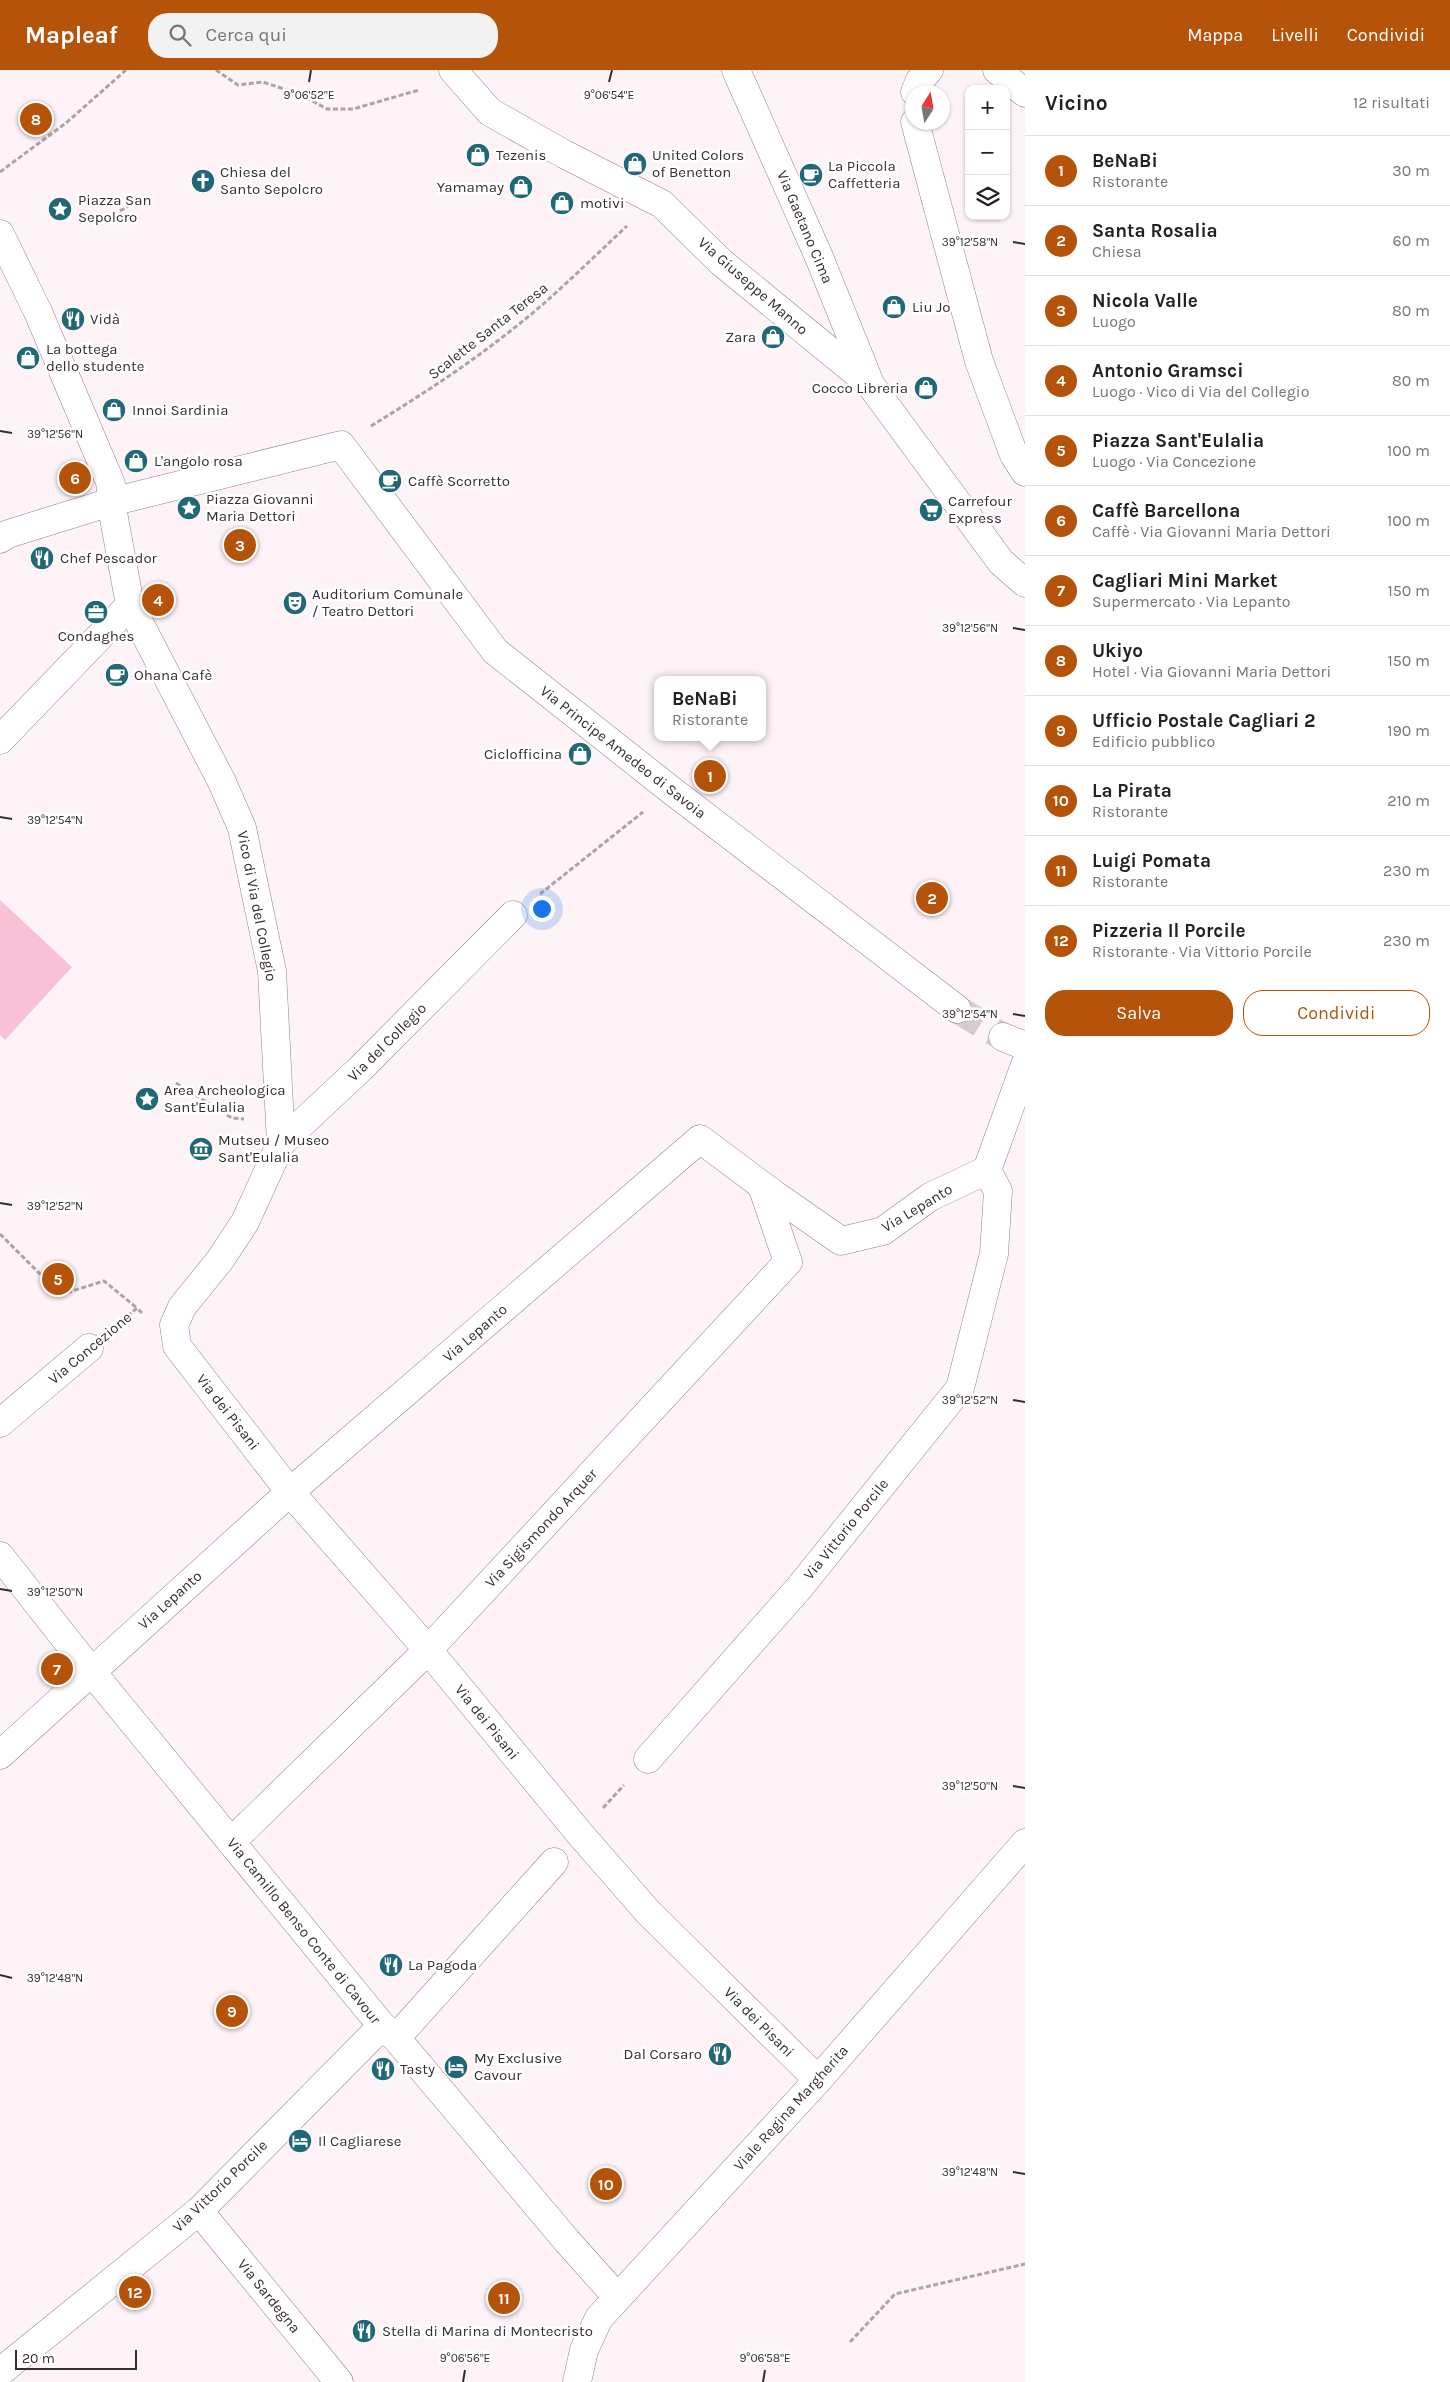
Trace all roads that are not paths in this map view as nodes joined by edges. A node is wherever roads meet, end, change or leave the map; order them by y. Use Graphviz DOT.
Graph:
graph roads {
  1 [pos="453,70"];
  2 [pos="736,70"];
  3 [pos="929,70"];
  4 [pos="997,70"];
  5 [pos="918,85"];
  6 [pos="1025,93"];
  7 [pos="918,130"];
  8 [pos="0,234"];
  9 [pos="870,384"];
  10 [pos="1025,472"];
  11 [pos="111,502"];
  12 [pos="0,539"];
  13 [pos="1025,583"];
  14 [pos="130,605"];
  15 [pos="0,740"];
  16 [pos="513,915"];
  17 [pos="957,1009"];
  18 [pos="1025,1065"];
  19 [pos="280,1134"];
  20 [pos="986,1170"];
  21 [pos="762,1186"];
  22 [pos="177,1346"];
  23 [pos="88,1348"];
  24 [pos="0,1423"];
  25 [pos="290,1492"];
  26 [pos="0,1556"];
  27 [pos="428,1650"];
  28 [pos="91,1671"];
  29 [pos="0,1755"];
  30 [pos="648,1759"];
  31 [pos="231,1842"];
  32 [pos="1025,1843"];
  33 [pos="554,1862"];
  34 [pos="389,2032"];
  35 [pos="818,2080"];
  36 [pos="199,2211"];
  37 [pos="617,2297"];
  38 [pos="0,2372"];
  39 [pos="339,2382"];
  40 [pos="577,2382"];
  1 -- 9 [label="street, Via Giuseppe Manno"];
  2 -- 9 [label="street, Via Gaetano Cima"];
  3 -- 5 [label="street"];
  4 -- 6 [label="street"];
  7 -- 10 [label="street"];
  8 -- 11 [label="street"];
  9 -- 13 [label="street, Via Giuseppe Manno"];
  11 -- 12 [label="street"];
  11 -- 14 [label="street"];
  11 -- 17 [label="street, Via Principe Amedeo di Savoia"];
  14 -- 15 [label="street"];
  14 -- 19 [label="street, Vico di Via del Collegio"];
  16 -- 19 [label="street, Via del Collegio"];
  18 -- 20 [label="street"];
  19 -- 22 [label="street, Via del Collegio"];
  20 -- 21 [label="street, Via Lepanto"];
  20 -- 30 [label="street, Via Vittorio Porcile"];
  21 -- 25 [label="street, Via Lepanto"];
  21 -- 27 [label="street, Via Sigismondo Arquer"];
  22 -- 25 [label="street, Via dei Pisani"];
  23 -- 24 [label="street, Via Concezione"];
  25 -- 27 [label="street, Via dei Pisani"];
  25 -- 28 [label="street, Via Lepanto"];
  26 -- 28 [label="street, Via Camillo Benso Conte di Cavour"];
  27 -- 31 [label="street, Via Sigismondo Arquer"];
  27 -- 35 [label="street, Via dei Pisani"];
  28 -- 29 [label="street, Via Lepanto"];
  28 -- 31 [label="street, Via Camillo Benso Conte di Cavour"];
  31 -- 34 [label="street, Via Camillo Benso Conte di Cavour"];
  32 -- 35 [label="street, Viale Regina Margherita"];
  33 -- 34 [label="street, Via Vittorio Porcile"];
  34 -- 36 [label="street, Via Vittorio Porcile"];
  34 -- 37 [label="street, Via Camillo Benso Conte di Cavour"];
  35 -- 37 [label="street, Viale Regina Margherita"];
  36 -- 38 [label="street, Via Vittorio Porcile"];
  36 -- 39 [label="street, Via Sardegna"];
  37 -- 40 [label="street, Viale Regina Margherita"];
}
